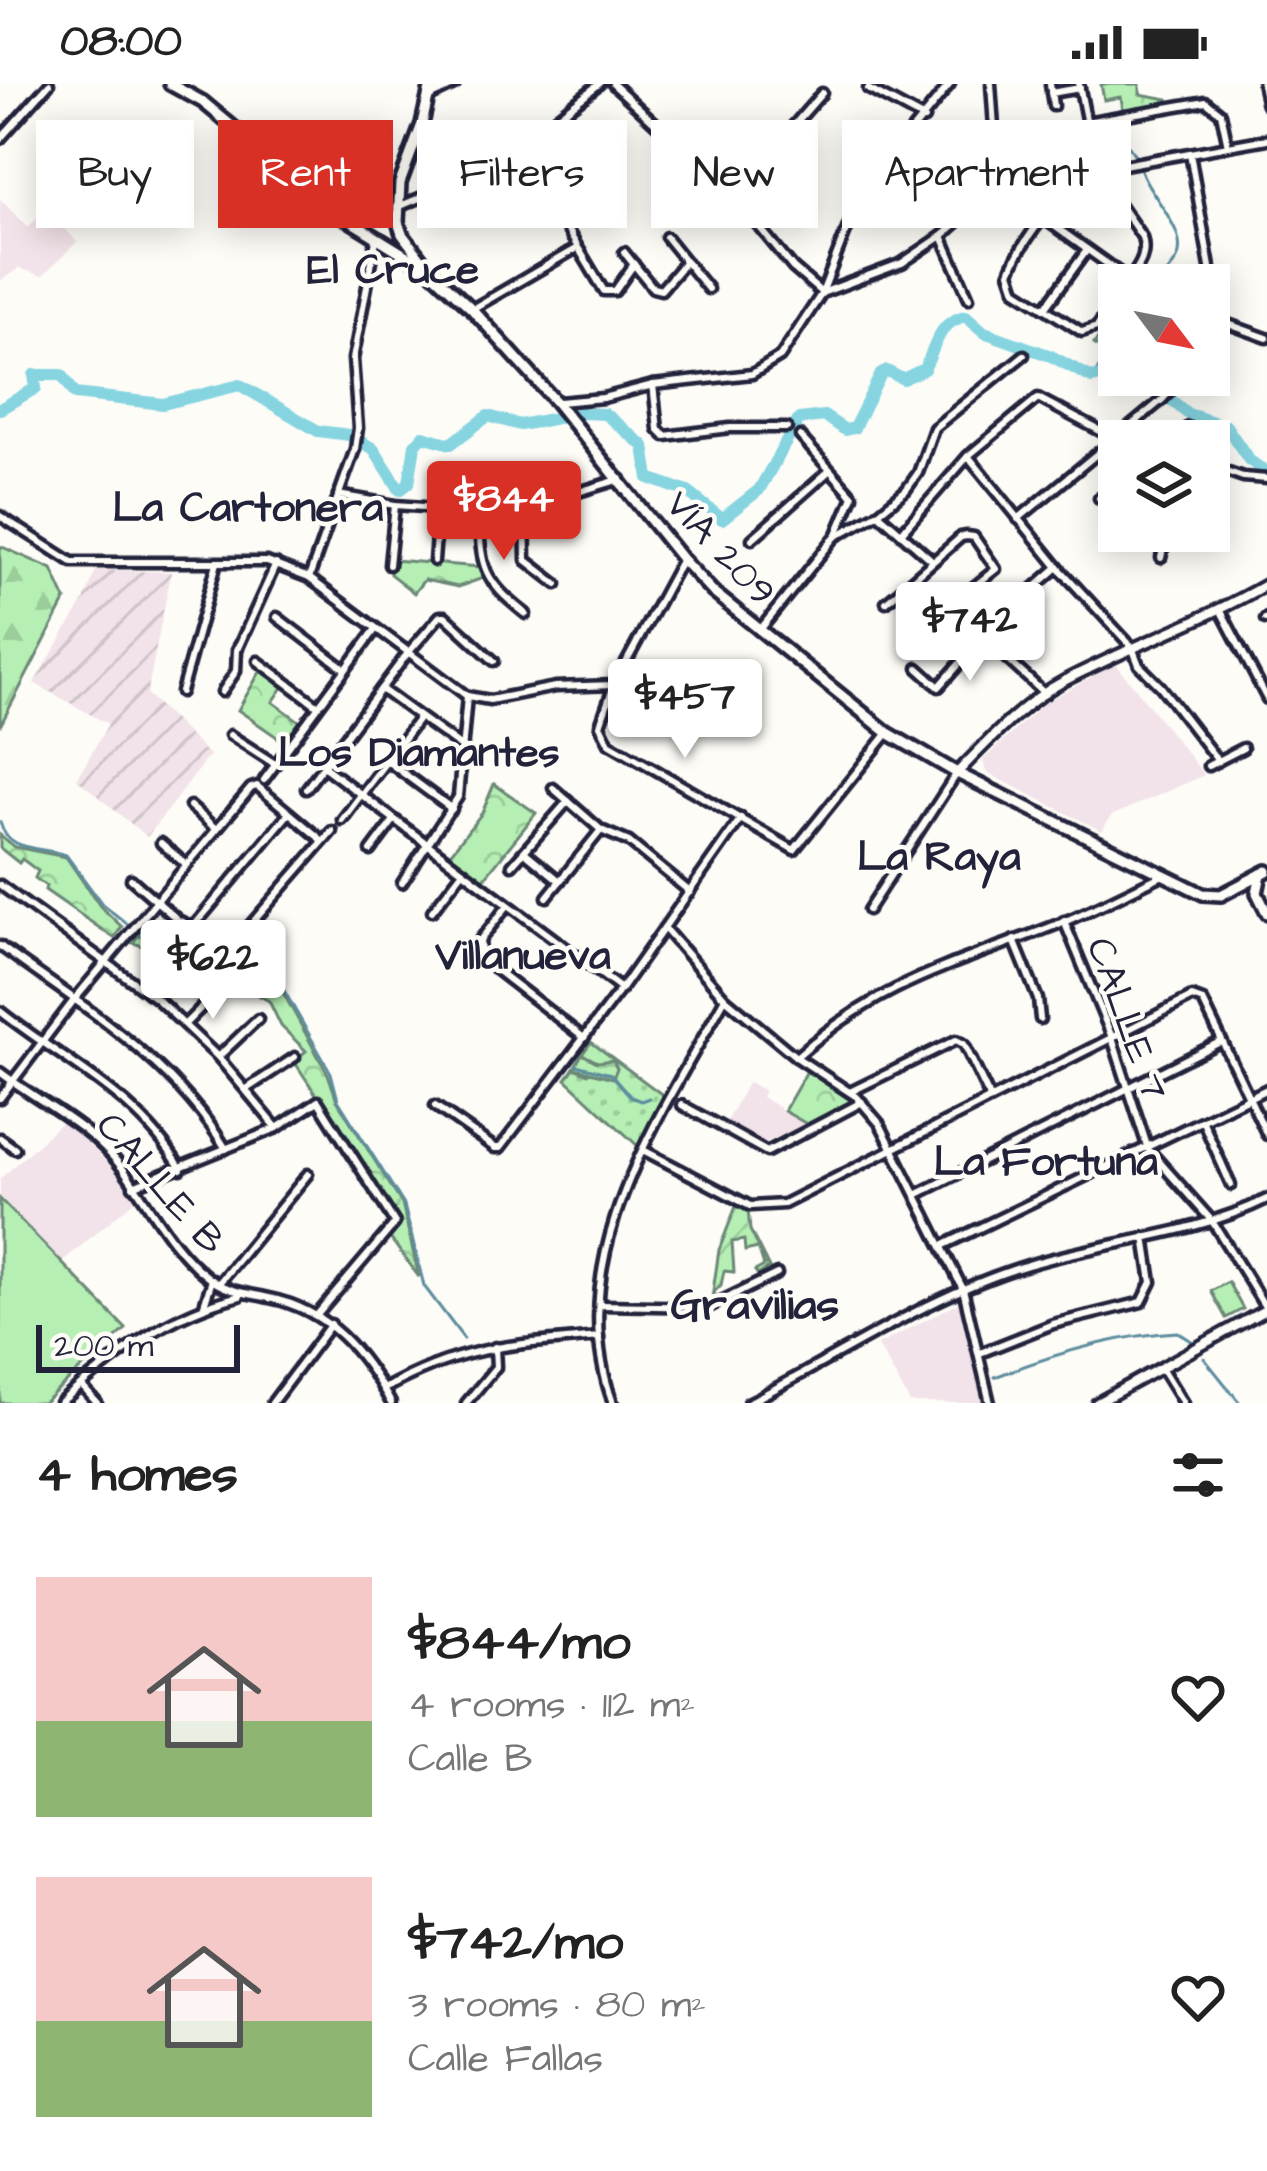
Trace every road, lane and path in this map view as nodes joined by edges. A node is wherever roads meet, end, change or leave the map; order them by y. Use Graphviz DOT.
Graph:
graph roads {
  1 [pos="49,84"];
  2 [pos="170,84"];
  3 [pos="455,84"];
  4 [pos="599,84"];
  5 [pos="613,84"];
  6 [pos="950,84"];
  7 [pos="991,84"];
  8 [pos="1263,84"];
  9 [pos="1080,86"];
  10 [pos="1050,88"];
  11 [pos="868,89"];
  12 [pos="431,90"];
  13 [pos="822,93"];
  14 [pos="1267,103"];
  15 [pos="1053,106"];
  16 [pos="923,119"];
  17 [pos="553,120"];
  18 [pos="652,120"];
  19 [pos="798,120"];
  20 [pos="993,120"];
  21 [pos="1086,120"];
  22 [pos="1097,120"];
  23 [pos="0,139"];
  24 [pos="1267,139"];
  25 [pos="1228,146"];
  26 [pos="1190,153"];
  27 [pos="1131,164"];
  28 [pos="417,199"];
  29 [pos="398,207"];
  30 [pos="1131,221"];
  31 [pos="400,228"];
  32 [pos="566,228"];
  33 [pos="760,228"];
  34 [pos="951,228"];
  35 [pos="1039,228"];
  36 [pos="1057,228"];
  37 [pos="942,236"];
  38 [pos="665,237"];
  39 [pos="376,240"];
  40 [pos="577,248"];
  41 [pos="1087,250"];
  42 [pos="624,252"];
  43 [pos="686,262"];
  44 [pos="634,264"];
  45 [pos="1106,264"];
  46 [pos="1140,264"];
  47 [pos="1209,264"];
  48 [pos="428,268"];
  49 [pos="707,289"];
  50 [pos="822,293"];
  51 [pos="969,298"];
  52 [pos="1045,308"];
  53 [pos="472,309"];
  54 [pos="1230,324"];
  55 [pos="1098,326"];
  56 [pos="1267,338"];
  57 [pos="1024,355"];
  58 [pos="653,385"];
  59 [pos="1166,396"];
  60 [pos="557,404"];
  61 [pos="1140,420"];
  62 [pos="787,428"];
  63 [pos="1098,430"];
  64 [pos="800,436"];
  65 [pos="1098,455"];
  66 [pos="968,456"];
  67 [pos="830,471"];
  68 [pos="1230,472"];
  69 [pos="621,479"];
  70 [pos="1267,479"];
  71 [pos="338,494"];
  72 [pos="395,505"];
  73 [pos="439,509"];
  74 [pos="525,511"];
  75 [pos="479,513"];
  76 [pos="878,513"];
  77 [pos="0,516"];
  78 [pos="1018,519"];
  79 [pos="902,533"];
  80 [pos="835,537"];
  81 [pos="752,539"];
  82 [pos="1162,552"];
  83 [pos="315,554"];
  84 [pos="1161,558"];
  85 [pos="682,559"];
  86 [pos="434,561"];
  87 [pos="933,561"];
  88 [pos="217,563"];
  89 [pos="276,564"];
  90 [pos="389,565"];
  91 [pos="1058,567"];
  92 [pos="289,568"];
  93 [pos="309,578"];
  94 [pos="557,584"];
  95 [pos="1267,584"];
  96 [pos="903,588"];
  97 [pos="886,602"];
  98 [pos="1008,610"];
  99 [pos="1221,610"];
  100 [pos="526,614"];
  101 [pos="277,617"];
  102 [pos="995,622"];
  103 [pos="1030,624"];
  104 [pos="375,630"];
  105 [pos="760,631"];
  106 [pos="1132,647"];
  107 [pos="407,654"];
  108 [pos="258,661"];
  109 [pos="494,661"];
  110 [pos="919,668"];
  111 [pos="345,669"];
  112 [pos="614,686"];
  113 [pos="381,689"];
  114 [pos="181,692"];
  115 [pos="222,692"];
  116 [pos="1045,694"];
  117 [pos="467,696"];
  118 [pos="1267,699"];
  119 [pos="317,705"];
  120 [pos="418,718"];
  121 [pos="888,733"];
  122 [pos="230,735"];
  123 [pos="1243,748"];
  124 [pos="464,749"];
  125 [pos="388,760"];
  126 [pos="1218,761"];
  127 [pos="274,764"];
  128 [pos="323,766"];
  129 [pos="1208,766"];
  130 [pos="957,773"];
  131 [pos="264,780"];
  132 [pos="553,788"];
  133 [pos="306,789"];
  134 [pos="361,795"];
  135 [pos="568,801"];
  136 [pos="190,806"];
  137 [pos="453,810"];
  138 [pos="289,813"];
  139 [pos="740,818"];
  140 [pos="342,820"];
  141 [pos="394,820"];
  142 [pos="216,829"];
  143 [pos="601,830"];
  144 [pos="332,831"];
  145 [pos="323,841"];
  146 [pos="161,843"];
  147 [pos="429,846"];
  148 [pos="371,850"];
  149 [pos="525,852"];
  150 [pos="186,865"];
  151 [pos="512,865"];
  152 [pos="464,871"];
  153 [pos="1264,873"];
  154 [pos="1166,874"];
  155 [pos="131,879"];
  156 [pos="560,881"];
  157 [pos="402,883"];
  158 [pos="0,885"];
  159 [pos="1228,891"];
  160 [pos="690,892"];
  161 [pos="547,897"];
  162 [pos="1259,898"];
  163 [pos="157,902"];
  164 [pos="508,904"];
  165 [pos="868,910"];
  166 [pos="432,911"];
  167 [pos="1267,913"];
  168 [pos="1064,921"];
  169 [pos="193,927"];
  170 [pos="664,928"];
  171 [pos="1014,940"];
  172 [pos="0,946"];
  173 [pos="172,961"];
  174 [pos="105,962"];
  175 [pos="620,989"];
  176 [pos="219,990"];
  177 [pos="148,993"];
  178 [pos="725,998"];
  179 [pos="74,1000"];
  180 [pos="0,1011"];
  181 [pos="258,1019"];
  182 [pos="1040,1019"];
  183 [pos="185,1024"];
  184 [pos="1112,1035"];
  185 [pos="584,1038"];
  186 [pos="44,1040"];
  187 [pos="1222,1041"];
  188 [pos="218,1057"];
  189 [pos="295,1057"];
  190 [pos="796,1057"];
  191 [pos="0,1072"];
  192 [pos="13,1082"];
  193 [pos="247,1088"];
  194 [pos="1128,1089"];
  195 [pos="1267,1089"];
  196 [pos="850,1092"];
  197 [pos="0,1098"];
  198 [pos="990,1098"];
  199 [pos="1250,1098"];
  200 [pos="862,1102"];
  201 [pos="435,1106"];
  202 [pos="682,1106"];
  203 [pos="1203,1122"];
  204 [pos="277,1128"];
  205 [pos="1267,1135"];
  206 [pos="0,1138"];
  207 [pos="895,1148"];
  208 [pos="15,1149"];
  209 [pos="1148,1149"];
  210 [pos="226,1150"];
  211 [pos="643,1150"];
  212 [pos="181,1169"];
  213 [pos="308,1174"];
  214 [pos="1231,1185"];
  215 [pos="134,1186"];
  216 [pos="918,1194"];
  217 [pos="1267,1199"];
  218 [pos="1212,1221"];
  219 [pos="1145,1237"];
  220 [pos="944,1245"];
  221 [pos="776,1274"];
  222 [pos="216,1282"];
  223 [pos="963,1289"];
  224 [pos="243,1296"];
  225 [pos="204,1305"];
  226 [pos="600,1305"];
  227 [pos="1267,1309"];
  228 [pos="317,1316"];
  229 [pos="331,1324"];
  230 [pos="599,1337"];
  231 [pos="495,1347"];
  232 [pos="980,1353"];
  233 [pos="1162,1369"];
  234 [pos="81,1385"];
  235 [pos="383,1390"];
  236 [pos="60,1403"];
  237 [pos="98,1403"];
  238 [pos="272,1403"];
  239 [pos="391,1403"];
  240 [pos="466,1403"];
  241 [pos="613,1403"];
  242 [pos="748,1403"];
  243 [pos="990,1403"];
  244 [pos="1097,1403"];
  245 [pos="1183,1403"];
  1 -- 23 [label="street"];
  2 -- 39 [label="main road"];
  3 -- 12 [label="street"];
  4 -- 17 [label="street"];
  5 -- 18 [label="street"];
  6 -- 16 [label="street"];
  7 -- 20 [label="street"];
  8 -- 14 [label="street"];
  9 -- 10 [label="street"];
  9 -- 21 [label="street"];
  10 -- 15 [label="street"];
  11 -- 16 [label="street"];
  12 -- 29 [label="main road"];
  13 -- 19 [label="street"];
  16 -- 50 [label="street"];
  22 -- 25 [label="street"];
  24 -- 25 [label="street"];
  25 -- 26 [label="street"];
  26 -- 27 [label="street"];
  26 -- 47 [label="street"];
  28 -- 29 [label="street"];
  29 -- 31 [label="main road"];
  30 -- 46 [label="street"];
  31 -- 39 [label="main road"];
  31 -- 48 [label="main road, VÍA 209"];
  32 -- 40 [label="street"];
  33 -- 50 [label="street"];
  34 -- 37 [label="street"];
  35 -- 52 [label="street"];
  36 -- 41 [label="street"];
  37 -- 50 [label="street"];
  37 -- 51 [label="street"];
  38 -- 43 [label="street"];
  39 -- 48 [label="main road"];
  39 -- 71 [label="street"];
  40 -- 44 [label="street"];
  40 -- 53 [label="street"];
  41 -- 45 [label="street"];
  41 -- 52 [label="street"];
  42 -- 44 [label="street"];
  43 -- 44 [label="street"];
  43 -- 49 [label="street"];
  48 -- 53 [label="main road, VÍA 209"];
  50 -- 58 [label="street"];
  52 -- 55 [label="street"];
  53 -- 60 [label="main road, VÍA 209"];
  54 -- 56 [label="street"];
  57 -- 76 [label="street"];
  58 -- 60 [label="street"];
  58 -- 62 [label="street"];
  59 -- 61 [label="street"];
  60 -- 69 [label="main road, VÍA 209"];
  63 -- 66 [label="street"];
  64 -- 67 [label="street"];
  65 -- 78 [label="street"];
  66 -- 78 [label="street"];
  66 -- 79 [label="street"];
  67 -- 80 [label="street"];
  67 -- 81 [label="street"];
  68 -- 70 [label="street"];
  69 -- 74 [label="street"];
  69 -- 85 [label="main road, VÍA 209"];
  71 -- 72 [label="street"];
  71 -- 83 [label="street"];
  72 -- 73 [label="street"];
  72 -- 90 [label="street"];
  73 -- 75 [label="street"];
  73 -- 86 [label="street"];
  74 -- 75 [label="street"];
  74 -- 94 [label="street"];
  75 -- 100 [label="street"];
  76 -- 79 [label="street"];
  76 -- 80 [label="street"];
  77 -- 88 [label="street"];
  78 -- 91 [label="street"];
  79 -- 87 [label="street"];
  80 -- 105 [label="street"];
  82 -- 84 [label="street"];
  83 -- 92 [label="street"];
  83 -- 93 [label="street"];
  85 -- 105 [label="main road, VÍA 209"];
  85 -- 112 [label="street"];
  87 -- 96 [label="street"];
  87 -- 96 [label="street"];
  88 -- 89 [label="street"];
  88 -- 114 [label="street"];
  89 -- 92 [label="street"];
  89 -- 115 [label="street"];
  91 -- 98 [label="street"];
  91 -- 106 [label="street"];
  92 -- 93 [label="street"];
  93 -- 104 [label="street"];
  95 -- 99 [label="street"];
  96 -- 97 [label="street"];
  98 -- 102 [label="street"];
  98 -- 103 [label="street"];
  99 -- 106 [label="street"];
  99 -- 118 [label="street"];
  101 -- 111 [label="street"];
  104 -- 107 [label="street"];
  104 -- 111 [label="street"];
  105 -- 121 [label="main road, VÍA 209"];
  106 -- 116 [label="street"];
  106 -- 126 [label="street"];
  107 -- 109 [label="street"];
  107 -- 113 [label="street"];
  107 -- 117 [label="street"];
  108 -- 119 [label="street"];
  110 -- 116 [label="street"];
  111 -- 119 [label="street"];
  112 -- 117 [label="street"];
  112 -- 139 [label="street"];
  113 -- 120 [label="street"];
  113 -- 128 [label="street"];
  116 -- 130 [label="street"];
  117 -- 124 [label="street"];
  119 -- 127 [label="street"];
  120 -- 124 [label="street"];
  120 -- 125 [label="street"];
  121 -- 130 [label="main road, VÍA 209"];
  121 -- 139 [label="street"];
  122 -- 127 [label="street"];
  123 -- 126 [label="street"];
  124 -- 137 [label="street"];
  125 -- 134 [label="street"];
  125 -- 137 [label="street"];
  126 -- 129 [label="street"];
  127 -- 131 [label="street"];
  128 -- 133 [label="street"];
  128 -- 134 [label="street"];
  130 -- 154 [label="main road, VÍA 209"];
  130 -- 165 [label="street"];
  132 -- 135 [label="street"];
  134 -- 140 [label="street"];
  134 -- 141 [label="street"];
  135 -- 143 [label="street"];
  135 -- 149 [label="street"];
  136 -- 142 [label="street"];
  137 -- 147 [label="street"];
  138 -- 142 [label="street"];
  138 -- 145 [label="street"];
  138 -- 169 [label="street"];
  139 -- 160 [label="street"];
  141 -- 147 [label="street"];
  141 -- 148 [label="street"];
  142 -- 150 [label="street"];
  143 -- 156 [label="street"];
  143 -- 160 [label="street"];
  144 -- 145 [label="street"];
  145 -- 169 [label="street"];
  146 -- 150 [label="street"];
  147 -- 152 [label="street"];
  147 -- 157 [label="street"];
  149 -- 151 [label="street"];
  149 -- 156 [label="street"];
  150 -- 163 [label="street"];
  152 -- 164 [label="street"];
  152 -- 166 [label="street"];
  153 -- 159 [label="main road"];
  153 -- 162 [label="main road"];
  154 -- 159 [label="main road, VÍA 209"];
  154 -- 168 [label="street"];
  155 -- 163 [label="street"];
  156 -- 161 [label="street"];
  158 -- 174 [label="street"];
  159 -- 162 [label="main road"];
  160 -- 170 [label="street"];
  162 -- 167 [label="main road"];
  163 -- 169 [label="street"];
  163 -- 174 [label="street"];
  164 -- 175 [label="street"];
  164 -- 185 [label="street"];
  168 -- 171 [label="street"];
  168 -- 184 [label="street, CALLE 7"];
  170 -- 175 [label="street"];
  170 -- 178 [label="street"];
  171 -- 182 [label="street"];
  171 -- 190 [label="street"];
  172 -- 179 [label="street"];
  173 -- 177 [label="street"];
  174 -- 177 [label="street"];
  174 -- 179 [label="street"];
  175 -- 185 [label="street"];
  176 -- 183 [label="street"];
  177 -- 183 [label="street"];
  178 -- 190 [label="street"];
  178 -- 211 [label="street"];
  179 -- 186 [label="street"];
  179 -- 210 [label="street"];
  180 -- 186 [label="street"];
  181 -- 188 [label="street"];
  183 -- 188 [label="street"];
  184 -- 187 [label="street"];
  184 -- 194 [label="street, CALLE 7"];
  184 -- 198 [label="street"];
  185 -- 201 [label="street"];
  186 -- 192 [label="street"];
  186 -- 212 [label="street"];
  187 -- 194 [label="street"];
  187 -- 199 [label="street"];
  188 -- 193 [label="street"];
  189 -- 193 [label="street"];
  190 -- 196 [label="street"];
  191 -- 192 [label="street, CALLE B"];
  192 -- 197 [label="street"];
  192 -- 215 [label="street, CALLE B"];
  193 -- 204 [label="street"];
  194 -- 209 [label="street, CALLE 7"];
  194 -- 216 [label="street"];
  195 -- 199 [label="street"];
  196 -- 198 [label="street"];
  196 -- 200 [label="street"];
  198 -- 207 [label="street"];
  199 -- 203 [label="street"];
  199 -- 205 [label="street"];
  200 -- 202 [label="street"];
  200 -- 207 [label="street"];
  203 -- 209 [label="street"];
  203 -- 214 [label="street"];
  204 -- 210 [label="street"];
  204 -- 228 [label="street"];
  206 -- 208 [label="street"];
  207 -- 211 [label="street"];
  207 -- 216 [label="street"];
  209 -- 218 [label="street, CALLE 7"];
  209 -- 220 [label="street"];
  210 -- 212 [label="street"];
  211 -- 226 [label="street"];
  212 -- 215 [label="street"];
  213 -- 222 [label="street"];
  215 -- 222 [label="street, CALLE B"];
  216 -- 220 [label="street"];
  217 -- 218 [label="street"];
  218 -- 219 [label="street"];
  218 -- 227 [label="street, CALLE 7"];
  219 -- 223 [label="street"];
  219 -- 232 [label="street"];
  220 -- 223 [label="street"];
  221 -- 226 [label="street"];
  222 -- 224 [label="street, CALLE B"];
  222 -- 225 [label="street"];
  223 -- 232 [label="street"];
  223 -- 242 [label="street"];
  224 -- 225 [label="street"];
  224 -- 228 [label="street, CALLE B"];
  225 -- 234 [label="street"];
  226 -- 230 [label="street"];
  227 -- 233 [label="street"];
  228 -- 229 [label="street, CALLE B"];
  229 -- 235 [label="street, CALLE B"];
  229 -- 238 [label="street"];
  230 -- 231 [label="street"];
  230 -- 241 [label="street"];
  231 -- 235 [label="street"];
  231 -- 240 [label="street"];
  232 -- 243 [label="street"];
  233 -- 244 [label="street"];
  233 -- 245 [label="street"];
  234 -- 236 [label="street"];
  234 -- 237 [label="street"];
  235 -- 239 [label="street, CALLE B"];
}
